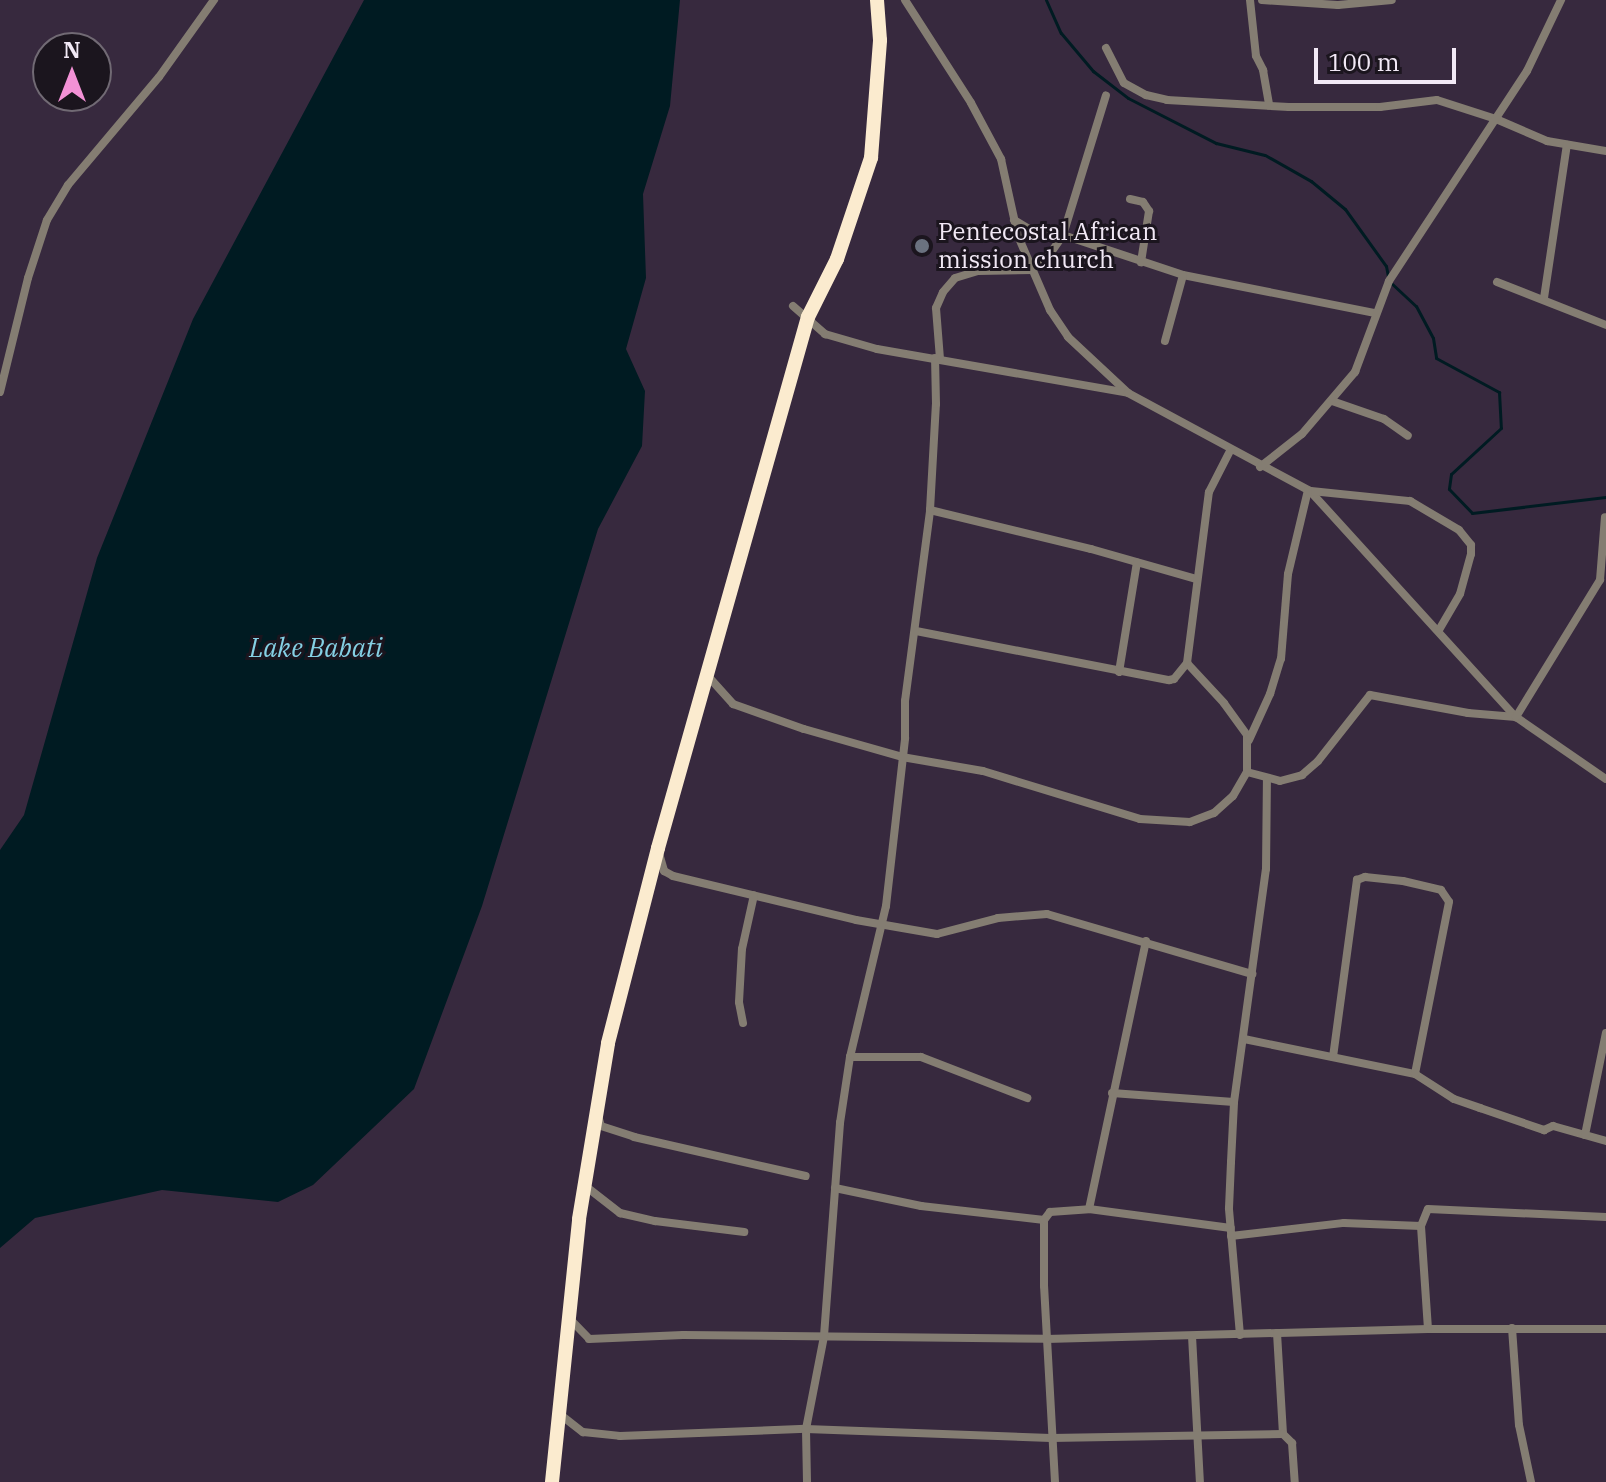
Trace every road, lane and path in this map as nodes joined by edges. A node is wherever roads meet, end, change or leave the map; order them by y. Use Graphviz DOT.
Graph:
graph roads {
  1 [pos="214,0"];
  2 [pos="877,0"];
  3 [pos="905,0"];
  4 [pos="1250,0"];
  5 [pos="1262,0"];
  6 [pos="1392,0"];
  7 [pos="1561,0"];
  8 [pos="1106,48"];
  9 [pos="1106,95"];
  10 [pos="1269,105"];
  11 [pos="1496,119"];
  12 [pos="1567,145"];
  13 [pos="1606,151"];
  14 [pos="1130,199"];
  15 [pos="1014,220"];
  16 [pos="1063,235"];
  17 [pos="1141,262"];
  18 [pos="1032,270"];
  19 [pos="1183,275"];
  20 [pos="1497,282"];
  21 [pos="1544,298"];
  22 [pos="793,306"];
  23 [pos="1375,313"];
  24 [pos="808,317"];
  25 [pos="1606,325"];
  26 [pos="1165,341"];
  27 [pos="937,358"];
  28 [pos="0,392"];
  29 [pos="1128,393"];
  30 [pos="1332,401"];
  31 [pos="1408,436"];
  32 [pos="1231,449"];
  33 [pos="1260,467"];
  34 [pos="1309,490"];
  35 [pos="930,510"];
  36 [pos="1605,517"];
  37 [pos="1137,562"];
  38 [pos="1196,579"];
  39 [pos="1439,630"];
  40 [pos="916,631"];
  41 [pos="1187,663"];
  42 [pos="1119,672"];
  43 [pos="707,675"];
  44 [pos="1516,717"];
  45 [pos="1247,743"];
  46 [pos="902,757"];
  47 [pos="1247,772"];
  48 [pos="1606,779"];
  49 [pos="1267,780"];
  50 [pos="658,848"];
  51 [pos="754,895"];
  52 [pos="882,925"];
  53 [pos="1146,941"];
  54 [pos="1252,974"];
  55 [pos="743,1023"];
  56 [pos="1606,1033"];
  57 [pos="1244,1039"];
  58 [pos="850,1057"];
  59 [pos="1333,1057"];
  60 [pos="1415,1074"];
  61 [pos="1112,1093"];
  62 [pos="1027,1098"];
  63 [pos="597,1102"];
  64 [pos="1234,1102"];
  65 [pos="1585,1135"];
  66 [pos="1606,1141"];
  67 [pos="806,1176"];
  68 [pos="584,1184"];
  69 [pos="835,1188"];
  70 [pos="1089,1209"];
  71 [pos="1606,1217"];
  72 [pos="1044,1220"];
  73 [pos="1421,1226"];
  74 [pos="744,1232"];
  75 [pos="1231,1232"];
  76 [pos="568,1317"];
  77 [pos="1512,1328"];
  78 [pos="1428,1329"];
  79 [pos="1606,1329"];
  80 [pos="1277,1333"];
  81 [pos="1240,1335"];
  82 [pos="824,1336"];
  83 [pos="1192,1336"];
  84 [pos="1046,1339"];
  85 [pos="557,1411"];
  86 [pos="806,1429"];
  87 [pos="1283,1434"];
  88 [pos="1198,1437"];
  89 [pos="1051,1438"];
  90 [pos="552,1482"];
  91 [pos="807,1482"];
  92 [pos="1055,1482"];
  93 [pos="1200,1482"];
  94 [pos="1295,1482"];
  95 [pos="1531,1482"];
  1 -- 28 [label="street"];
  2 -- 24 [label="highway"];
  3 -- 15 [label="street"];
  4 -- 10 [label="street"];
  5 -- 6 [label="street"];
  7 -- 11 [label="street"];
  8 -- 10 [label="street"];
  9 -- 16 [label="street"];
  10 -- 11 [label="street"];
  11 -- 12 [label="street"];
  11 -- 23 [label="street"];
  12 -- 13 [label="street"];
  12 -- 21 [label="street"];
  14 -- 17 [label="street"];
  15 -- 16 [label="street"];
  15 -- 18 [label="street"];
  16 -- 17 [label="street"];
  16 -- 18 [label="street"];
  17 -- 19 [label="street"];
  18 -- 27 [label="street"];
  18 -- 29 [label="street"];
  19 -- 23 [label="street"];
  19 -- 26 [label="street"];
  20 -- 21 [label="street"];
  21 -- 25 [label="street"];
  22 -- 24 [label="street"];
  23 -- 30 [label="street"];
  24 -- 27 [label="street"];
  24 -- 43 [label="highway"];
  27 -- 29 [label="street"];
  27 -- 35 [label="street"];
  29 -- 32 [label="street"];
  30 -- 31 [label="street"];
  30 -- 33 [label="street"];
  32 -- 33 [label="street"];
  32 -- 38 [label="street"];
  33 -- 34 [label="street"];
  34 -- 39 [label="street"];
  34 -- 39 [label="street"];
  34 -- 45 [label="street"];
  35 -- 37 [label="street"];
  35 -- 40 [label="street"];
  36 -- 44 [label="street"];
  37 -- 38 [label="street"];
  37 -- 42 [label="street"];
  38 -- 41 [label="street"];
  39 -- 44 [label="street"];
  40 -- 42 [label="street"];
  40 -- 46 [label="street"];
  41 -- 42 [label="street"];
  41 -- 45 [label="street"];
  43 -- 46 [label="street"];
  43 -- 50 [label="highway"];
  44 -- 48 [label="street"];
  44 -- 49 [label="street"];
  45 -- 47 [label="street"];
  46 -- 47 [label="street"];
  46 -- 52 [label="street"];
  47 -- 49 [label="street"];
  49 -- 54 [label="street"];
  50 -- 51 [label="street"];
  50 -- 63 [label="highway"];
  51 -- 52 [label="street"];
  51 -- 55 [label="street"];
  52 -- 53 [label="street"];
  52 -- 58 [label="street"];
  53 -- 54 [label="street"];
  53 -- 61 [label="street"];
  54 -- 57 [label="street"];
  56 -- 65 [label="street"];
  57 -- 59 [label="street"];
  57 -- 64 [label="street"];
  58 -- 62 [label="street"];
  58 -- 69 [label="street"];
  59 -- 60 [label="street"];
  59 -- 60 [label="street"];
  60 -- 65 [label="street"];
  61 -- 64 [label="street"];
  61 -- 70 [label="street"];
  63 -- 67 [label="street"];
  63 -- 68 [label="highway"];
  64 -- 75 [label="street"];
  65 -- 66 [label="street"];
  68 -- 74 [label="street"];
  68 -- 76 [label="highway"];
  69 -- 72 [label="street"];
  69 -- 82 [label="street"];
  70 -- 72 [label="street"];
  70 -- 75 [label="street"];
  71 -- 73 [label="street"];
  72 -- 84 [label="street"];
  73 -- 75 [label="street"];
  73 -- 78 [label="street"];
  75 -- 81 [label="street"];
  76 -- 82 [label="street"];
  76 -- 85 [label="highway"];
  77 -- 78 [label="street"];
  77 -- 79 [label="street"];
  77 -- 95 [label="street"];
  78 -- 80 [label="street"];
  80 -- 81 [label="street"];
  80 -- 87 [label="street"];
  81 -- 83 [label="street"];
  82 -- 84 [label="street"];
  82 -- 86 [label="street"];
  83 -- 84 [label="street"];
  83 -- 88 [label="street"];
  84 -- 89 [label="street"];
  85 -- 86 [label="street"];
  85 -- 90 [label="highway"];
  86 -- 89 [label="street"];
  86 -- 91 [label="street"];
  87 -- 88 [label="street"];
  87 -- 94 [label="street"];
  88 -- 89 [label="street"];
  88 -- 93 [label="street"];
  89 -- 92 [label="street"];
}
